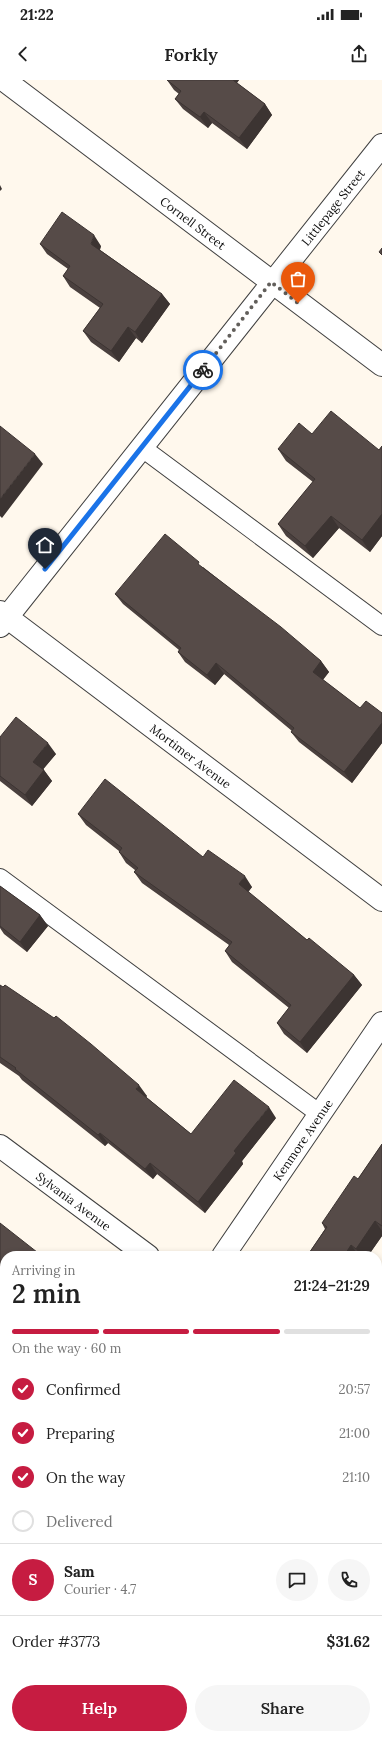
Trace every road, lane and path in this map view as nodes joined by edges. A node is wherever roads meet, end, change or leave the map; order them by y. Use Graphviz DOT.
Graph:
graph roads {
  1 [pos="4,80"];
  2 [pos="382,145"];
  3 [pos="271,282"];
  4 [pos="382,365"];
  5 [pos="141,448"];
  6 [pos="2,618"];
  7 [pos="382,626"];
  8 [pos="0,878"];
  9 [pos="382,900"];
  10 [pos="382,1023"];
  11 [pos="320,1114"];
  12 [pos="0,1146"];
  13 [pos="141,1251"];
  14 [pos="226,1251"];
  1 -- 3 [label="street, Cornell Street"];
  2 -- 3 [label="street, Littlepage Street"];
  3 -- 4 [label="street, Cornell Street"];
  3 -- 5 [label="street, Littlepage Street"];
  5 -- 6 [label="street, Littlepage Street"];
  5 -- 7 [label="lane"];
  6 -- 9 [label="street, Mortimer Avenue"];
  8 -- 11 [label="lane"];
  10 -- 11 [label="street, Kenmore Avenue"];
  11 -- 14 [label="street, Kenmore Avenue"];
  12 -- 13 [label="street, Sylvania Avenue"];
}
